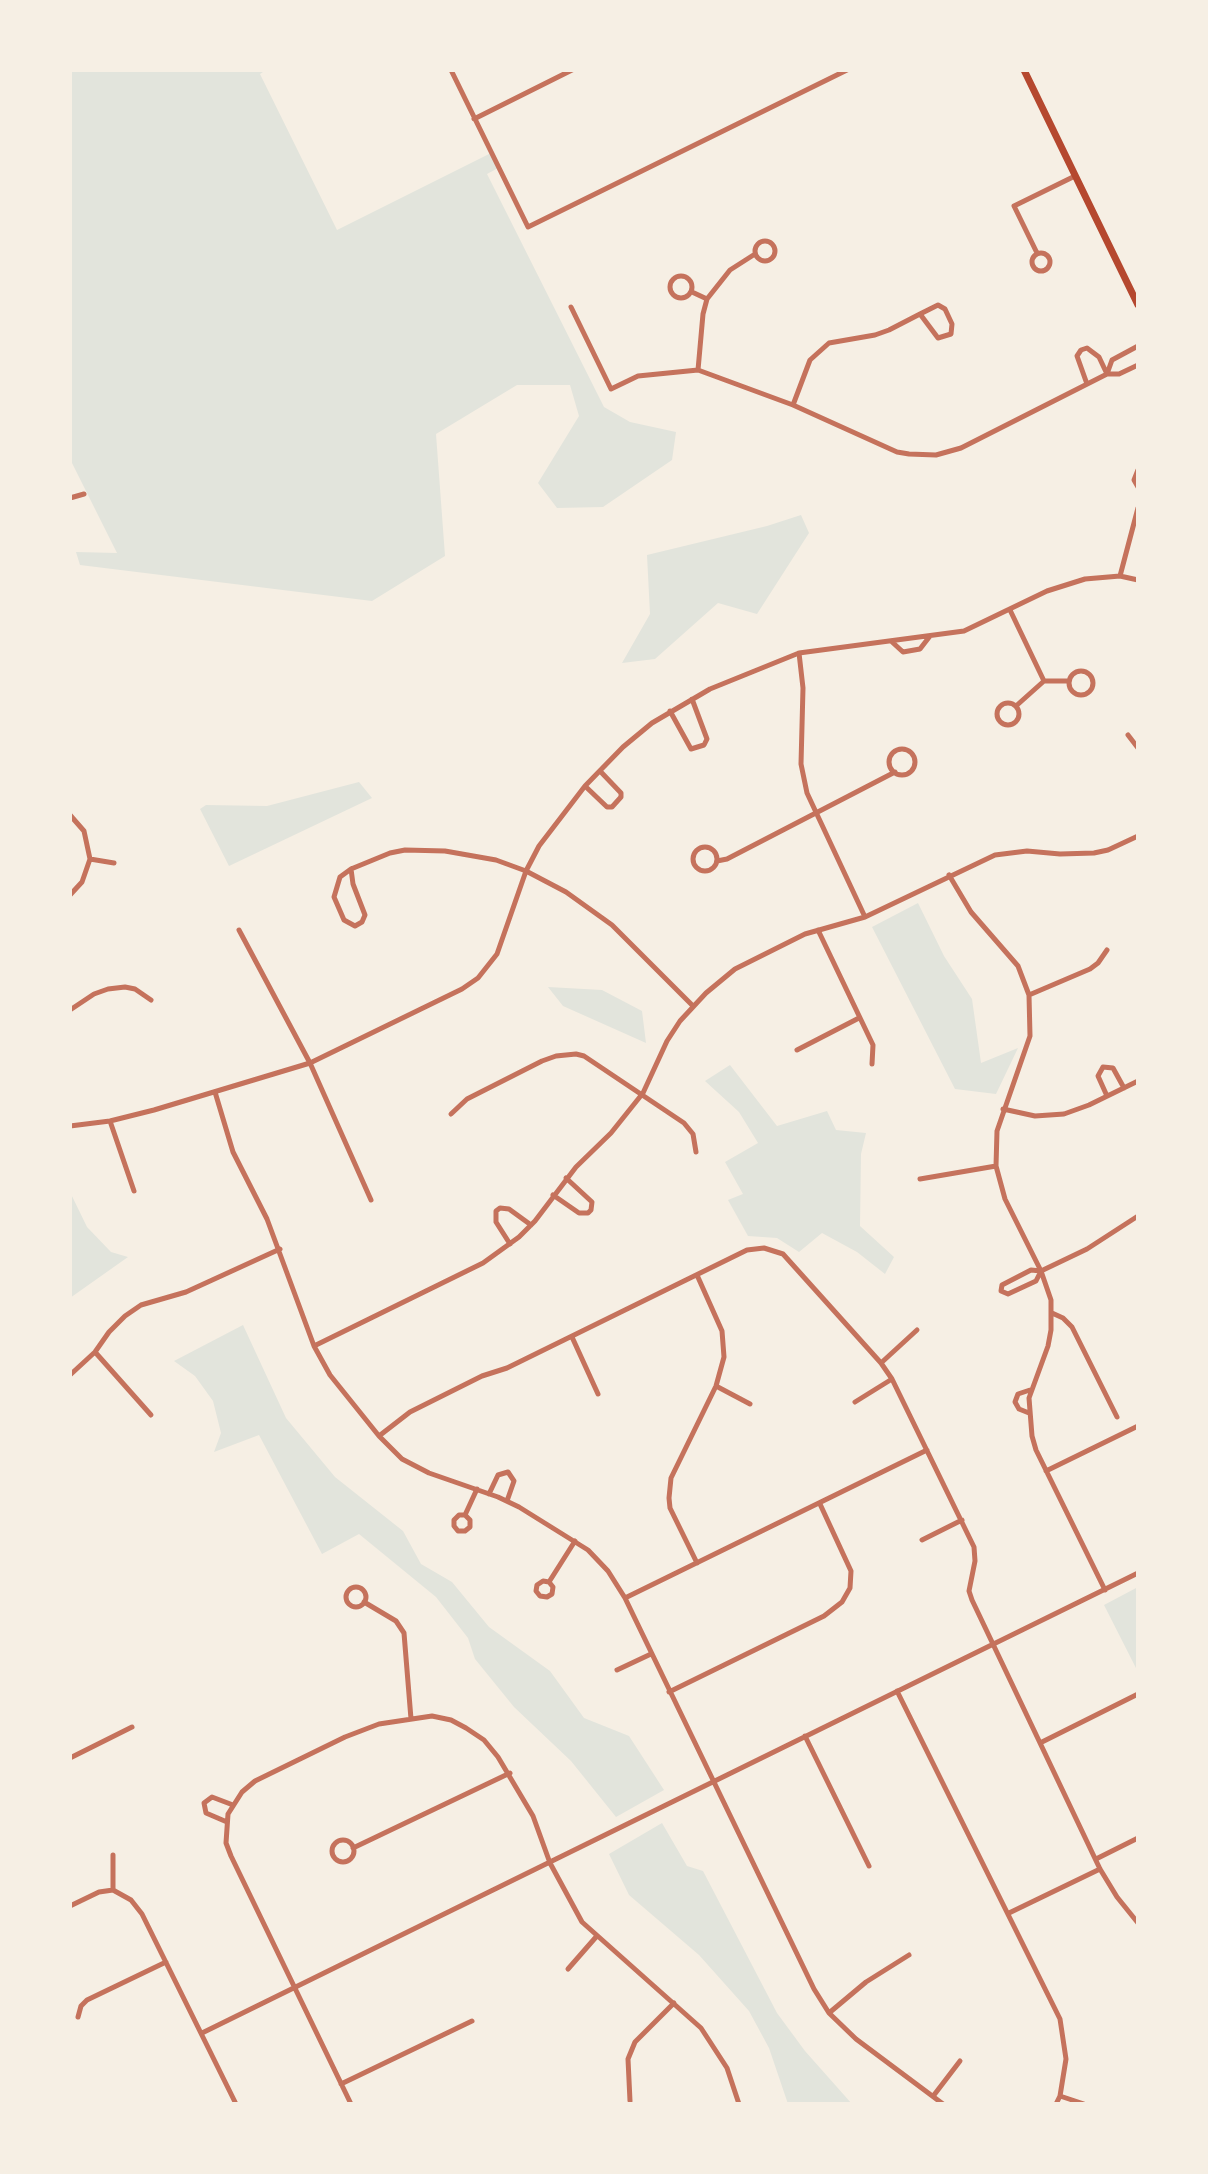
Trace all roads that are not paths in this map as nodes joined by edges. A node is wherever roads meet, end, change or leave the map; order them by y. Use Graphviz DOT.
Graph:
graph roads {
  1 [pos="451,70"];
  2 [pos="847,70"];
  3 [pos="1024,70"];
  4 [pos="569,71"];
  5 [pos="474,119"];
  6 [pos="1075,176"];
  7 [pos="1037,253"];
  8 [pos="755,254"];
  9 [pos="692,292"];
  10 [pos="707,299"];
  11 [pos="1138,305"];
  12 [pos="571,307"];
  13 [pos="920,314"];
  14 [pos="1138,346"];
  15 [pos="1138,365"];
  16 [pos="698,370"];
  17 [pos="1107,374"];
  18 [pos="1087,384"];
  19 [pos="793,405"];
  20 [pos="1138,470"];
  21 [pos="1138,487"];
  22 [pos="84,494"];
  23 [pos="70,498"];
  24 [pos="1138,508"];
  25 [pos="1120,576"];
  26 [pos="1138,580"];
  27 [pos="1010,610"];
  28 [pos="931,636"];
  29 [pos="891,640"];
  30 [pos="799,653"];
  31 [pos="1044,681"];
  32 [pos="1069,681"];
  33 [pos="692,699"];
  34 [pos="1016,706"];
  35 [pos="670,711"];
  36 [pos="1128,735"];
  37 [pos="1138,748"];
  38 [pos="600,771"];
  39 [pos="895,772"];
  40 [pos="585,786"];
  41 [pos="816,814"];
  42 [pos="70,815"];
  43 [pos="1138,836"];
  44 [pos="90,859"];
  45 [pos="717,861"];
  46 [pos="114,863"];
  47 [pos="351,869"];
  48 [pos="526,871"];
  49 [pos="949,875"];
  50 [pos="70,895"];
  51 [pos="865,917"];
  52 [pos="239,930"];
  53 [pos="818,930"];
  54 [pos="1107,950"];
  55 [pos="1029,995"];
  56 [pos="151,1000"];
  57 [pos="693,1006"];
  58 [pos="70,1010"];
  59 [pos="859,1018"];
  60 [pos="797,1050"];
  61 [pos="310,1063"];
  62 [pos="872,1064"];
  63 [pos="1138,1081"];
  64 [pos="1124,1088"];
  65 [pos="215,1092"];
  66 [pos="643,1093"];
  67 [pos="1107,1096"];
  68 [pos="1003,1109"];
  69 [pos="451,1114"];
  70 [pos="110,1121"];
  71 [pos="70,1126"];
  72 [pos="696,1152"];
  73 [pos="996,1166"];
  74 [pos="566,1178"];
  75 [pos="920,1179"];
  76 [pos="134,1191"];
  77 [pos="553,1195"];
  78 [pos="371,1200"];
  79 [pos="1138,1216"];
  80 [pos="531,1225"];
  81 [pos="510,1244"];
  82 [pos="280,1249"];
  83 [pos="1041,1271"];
  84 [pos="697,1275"];
  85 [pos="1052,1313"];
  86 [pos="917,1330"];
  87 [pos="572,1337"];
  88 [pos="314,1346"];
  89 [pos="95,1352"];
  90 [pos="881,1363"];
  91 [pos="70,1375"];
  92 [pos="892,1379"];
  93 [pos="716,1386"];
  94 [pos="1030,1390"];
  95 [pos="598,1394"];
  96 [pos="855,1402"];
  97 [pos="750,1404"];
  98 [pos="1029,1413"];
  99 [pos="151,1415"];
  100 [pos="1117,1417"];
  101 [pos="1138,1426"];
  102 [pos="379,1436"];
  103 [pos="927,1450"];
  104 [pos="1046,1471"];
  105 [pos="477,1489"];
  106 [pos="489,1494"];
  107 [pos="507,1501"];
  108 [pos="820,1504"];
  109 [pos="465,1515"];
  110 [pos="962,1520"];
  111 [pos="922,1540"];
  112 [pos="575,1541"];
  113 [pos="697,1563"];
  114 [pos="1138,1573"];
  115 [pos="549,1582"];
  116 [pos="1105,1590"];
  117 [pos="625,1598"];
  118 [pos="364,1602"];
  119 [pos="993,1644"];
  120 [pos="651,1654"];
  121 [pos="617,1670"];
  122 [pos="897,1691"];
  123 [pos="669,1692"];
  124 [pos="1138,1694"];
  125 [pos="411,1719"];
  126 [pos="132,1727"];
  127 [pos="805,1736"];
  128 [pos="1040,1743"];
  129 [pos="70,1758"];
  130 [pos="510,1773"];
  131 [pos="713,1781"];
  132 [pos="233,1805"];
  133 [pos="227,1822"];
  134 [pos="1138,1838"];
  135 [pos="353,1848"];
  136 [pos="113,1855"];
  137 [pos="1096,1859"];
  138 [pos="550,1863"];
  139 [pos="869,1866"];
  140 [pos="1100,1869"];
  141 [pos="113,1890"];
  142 [pos="70,1906"];
  143 [pos="1009,1913"];
  144 [pos="1138,1923"];
  145 [pos="596,1937"];
  146 [pos="909,1955"];
  147 [pos="166,1962"];
  148 [pos="568,1969"];
  149 [pos="294,1988"];
  150 [pos="674,2003"];
  151 [pos="829,2013"];
  152 [pos="78,2017"];
  153 [pos="472,2021"];
  154 [pos="202,2033"];
  155 [pos="960,2061"];
  156 [pos="341,2084"];
  157 [pos="934,2095"];
  158 [pos="1060,2096"];
  159 [pos="630,2101"];
  160 [pos="236,2104"];
  161 [pos="351,2104"];
  162 [pos="739,2104"];
  163 [pos="943,2104"];
  164 [pos="1056,2104"];
  165 [pos="1084,2104"];
  1 -- 5 [label="street"];
  2 -- 5 [label="street"];
  3 -- 6 [label="main road"];
  4 -- 5 [label="street"];
  6 -- 7 [label="street"];
  6 -- 11 [label="main road"];
  8 -- 8 [label="street"];
  8 -- 10 [label="street"];
  9 -- 9 [label="street"];
  9 -- 10 [label="street"];
  10 -- 16 [label="street"];
  12 -- 16 [label="street"];
  13 -- 13 [label="street"];
  13 -- 19 [label="street"];
  14 -- 17 [label="street"];
  15 -- 17 [label="street"];
  16 -- 19 [label="street"];
  17 -- 18 [label="street"];
  17 -- 18 [label="street"];
  18 -- 19 [label="street"];
  20 -- 21 [label="street"];
  22 -- 23 [label="street"];
  24 -- 25 [label="street"];
  25 -- 26 [label="street"];
  25 -- 27 [label="street"];
  27 -- 28 [label="street"];
  27 -- 31 [label="street"];
  28 -- 29 [label="street"];
  28 -- 29 [label="street"];
  29 -- 30 [label="street"];
  30 -- 33 [label="street"];
  30 -- 41 [label="street"];
  31 -- 32 [label="street"];
  31 -- 34 [label="street"];
  32 -- 32 [label="street"];
  33 -- 35 [label="street"];
  33 -- 35 [label="street"];
  34 -- 34 [label="street"];
  35 -- 38 [label="street"];
  36 -- 37 [label="street"];
  38 -- 40 [label="street"];
  38 -- 40 [label="street"];
  39 -- 39 [label="street"];
  39 -- 41 [label="street"];
  40 -- 48 [label="street"];
  41 -- 45 [label="street"];
  41 -- 51 [label="street"];
  42 -- 44 [label="street"];
  43 -- 49 [label="street"];
  44 -- 46 [label="street"];
  44 -- 50 [label="street"];
  45 -- 45 [label="street"];
  47 -- 47 [label="street"];
  47 -- 48 [label="street"];
  48 -- 57 [label="street"];
  48 -- 61 [label="street"];
  49 -- 51 [label="street"];
  49 -- 55 [label="street"];
  51 -- 53 [label="street"];
  52 -- 61 [label="street"];
  53 -- 57 [label="street"];
  53 -- 59 [label="street"];
  54 -- 55 [label="street"];
  55 -- 68 [label="street"];
  56 -- 58 [label="street"];
  57 -- 66 [label="street"];
  59 -- 60 [label="street"];
  59 -- 62 [label="street"];
  61 -- 65 [label="street"];
  61 -- 78 [label="street"];
  63 -- 64 [label="street"];
  64 -- 67 [label="street"];
  64 -- 67 [label="street"];
  65 -- 70 [label="street"];
  65 -- 82 [label="street"];
  66 -- 69 [label="street"];
  66 -- 72 [label="street"];
  66 -- 74 [label="street"];
  67 -- 68 [label="street"];
  68 -- 73 [label="street"];
  70 -- 71 [label="street"];
  70 -- 76 [label="street"];
  73 -- 75 [label="street"];
  73 -- 83 [label="street"];
  74 -- 77 [label="street"];
  74 -- 77 [label="street"];
  77 -- 80 [label="street"];
  79 -- 83 [label="street"];
  80 -- 81 [label="street"];
  80 -- 81 [label="street"];
  81 -- 88 [label="street"];
  82 -- 88 [label="street"];
  82 -- 89 [label="street"];
  83 -- 83 [label="street"];
  83 -- 85 [label="street"];
  84 -- 87 [label="street"];
  84 -- 90 [label="street"];
  84 -- 93 [label="street"];
  85 -- 94 [label="street"];
  85 -- 100 [label="street"];
  86 -- 90 [label="street"];
  87 -- 95 [label="street"];
  87 -- 102 [label="street"];
  88 -- 102 [label="street"];
  89 -- 91 [label="street"];
  89 -- 99 [label="street"];
  90 -- 92 [label="street"];
  92 -- 96 [label="street"];
  92 -- 103 [label="street"];
  93 -- 97 [label="street"];
  93 -- 113 [label="street"];
  94 -- 98 [label="street"];
  94 -- 98 [label="street"];
  98 -- 104 [label="street"];
  101 -- 104 [label="street"];
  102 -- 105 [label="street"];
  103 -- 108 [label="street"];
  103 -- 110 [label="street"];
  104 -- 116 [label="street"];
  105 -- 106 [label="street"];
  105 -- 109 [label="street"];
  106 -- 107 [label="street"];
  106 -- 107 [label="street"];
  107 -- 112 [label="street"];
  108 -- 113 [label="street"];
  108 -- 123 [label="street"];
  110 -- 111 [label="street"];
  110 -- 119 [label="street"];
  112 -- 115 [label="street"];
  112 -- 117 [label="street"];
  113 -- 117 [label="street"];
  114 -- 116 [label="street"];
  116 -- 119 [label="street"];
  117 -- 120 [label="street"];
  118 -- 118 [label="street"];
  118 -- 125 [label="street"];
  119 -- 122 [label="street"];
  119 -- 128 [label="street"];
  120 -- 121 [label="street"];
  120 -- 123 [label="street"];
  122 -- 127 [label="street"];
  122 -- 143 [label="street"];
  123 -- 131 [label="street"];
  124 -- 128 [label="street"];
  125 -- 130 [label="street"];
  125 -- 132 [label="street"];
  126 -- 129 [label="street"];
  127 -- 131 [label="street"];
  127 -- 139 [label="street"];
  128 -- 137 [label="street"];
  130 -- 135 [label="street"];
  130 -- 138 [label="street"];
  131 -- 138 [label="street"];
  131 -- 151 [label="street"];
  132 -- 133 [label="street"];
  132 -- 133 [label="street"];
  133 -- 149 [label="street"];
  134 -- 137 [label="street"];
  135 -- 135 [label="street"];
  136 -- 141 [label="street"];
  137 -- 140 [label="street"];
  138 -- 145 [label="street"];
  138 -- 149 [label="street"];
  140 -- 143 [label="street"];
  140 -- 144 [label="street"];
  141 -- 142 [label="street"];
  141 -- 147 [label="street"];
  143 -- 158 [label="street"];
  145 -- 148 [label="street"];
  145 -- 150 [label="street"];
  146 -- 151 [label="street"];
  147 -- 152 [label="street"];
  147 -- 154 [label="street"];
  149 -- 154 [label="street"];
  149 -- 156 [label="street"];
  150 -- 159 [label="street"];
  150 -- 162 [label="street"];
  151 -- 157 [label="street"];
  153 -- 156 [label="street"];
  154 -- 160 [label="street"];
  155 -- 157 [label="street"];
  156 -- 161 [label="street"];
  157 -- 163 [label="street"];
  158 -- 164 [label="street"];
  158 -- 165 [label="street"];
}
